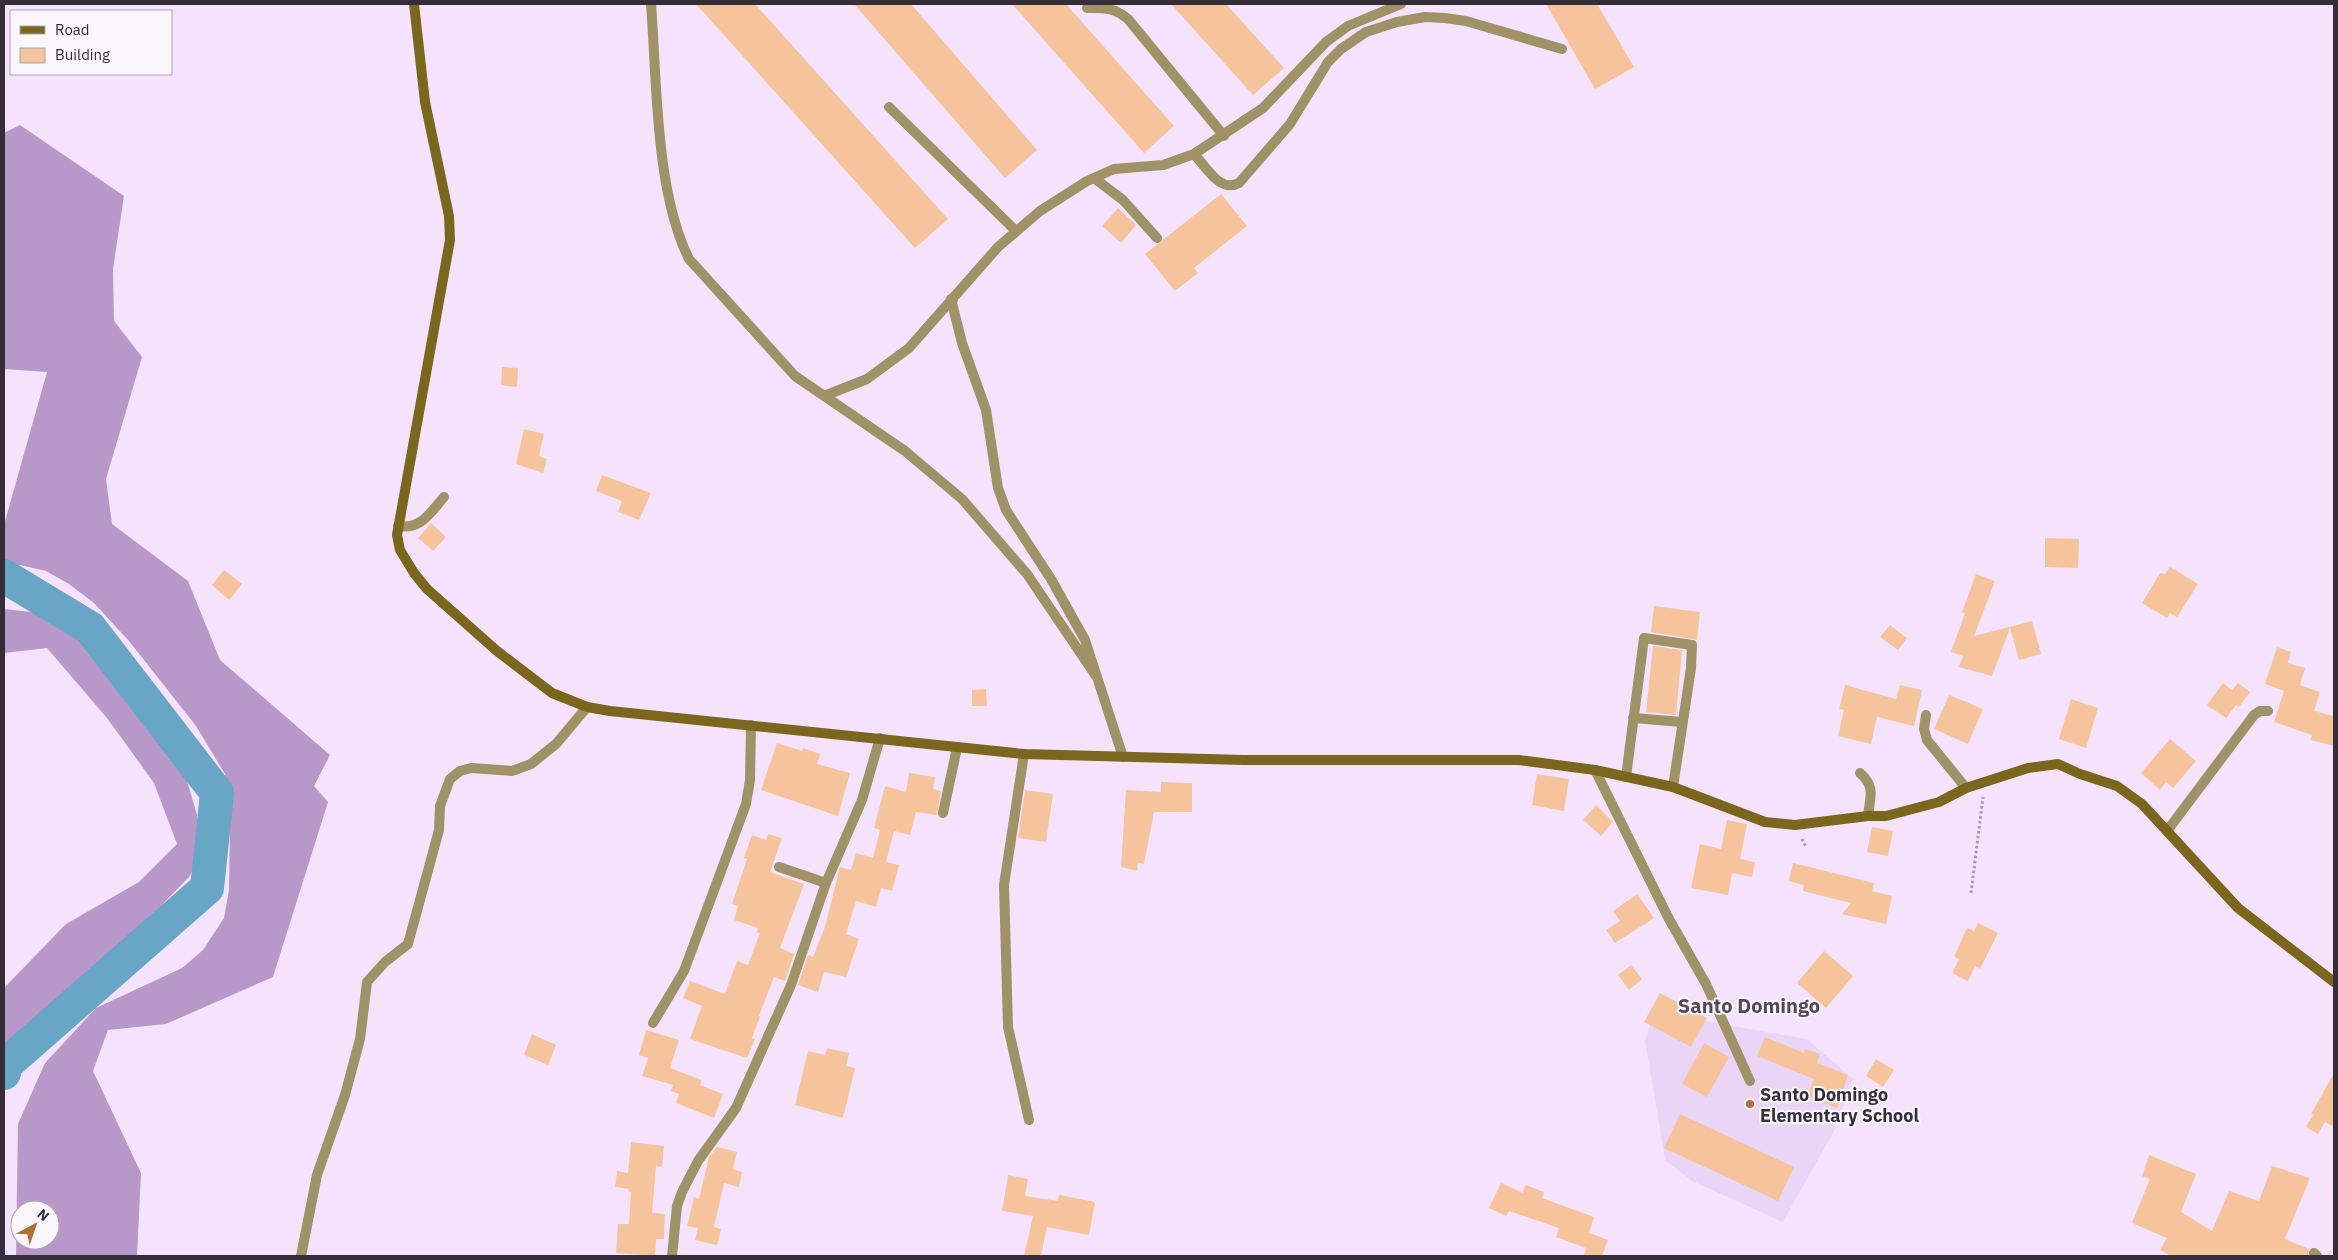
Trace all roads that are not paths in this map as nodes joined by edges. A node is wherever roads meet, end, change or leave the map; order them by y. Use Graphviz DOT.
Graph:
graph roads {
  1 [pos="414,4"];
  2 [pos="651,4"];
  3 [pos="1400,4"];
  4 [pos="1087,8"];
  5 [pos="1562,49"];
  6 [pos="889,107"];
  7 [pos="1224,136"];
  8 [pos="1194,154"];
  9 [pos="1094,178"];
  10 [pos="1016,232"];
  11 [pos="1157,238"];
  12 [pos="952,300"];
  13 [pos="824,396"];
  14 [pos="444,498"];
  15 [pos="398,526"];
  16 [pos="1096,676"];
  17 [pos="587,707"];
  18 [pos="2268,711"];
  19 [pos="1926,715"];
  20 [pos="1633,718"];
  21 [pos="1682,722"];
  22 [pos="751,725"];
  23 [pos="880,738"];
  24 [pos="957,748"];
  25 [pos="1024,754"];
  26 [pos="1123,758"];
  27 [pos="1595,770"];
  28 [pos="1860,773"];
  29 [pos="1626,777"];
  30 [pos="1673,787"];
  31 [pos="1966,788"];
  32 [pos="943,813"];
  33 [pos="1868,816"];
  34 [pos="2167,831"];
  35 [pos="779,867"];
  36 [pos="826,883"];
  37 [pos="2334,982"];
  38 [pos="653,1023"];
  39 [pos="1750,1081"];
  40 [pos="1029,1120"];
  41 [pos="301,1256"];
  42 [pos="672,1256"];
  1 -- 15 [label="street"];
  2 -- 13 [label="street"];
  3 -- 7 [label="street"];
  4 -- 7 [label="street"];
  5 -- 8 [label="street"];
  6 -- 10 [label="street"];
  7 -- 8 [label="street"];
  8 -- 9 [label="street"];
  9 -- 10 [label="street"];
  9 -- 11 [label="street"];
  10 -- 12 [label="street"];
  12 -- 13 [label="street"];
  12 -- 16 [label="street"];
  13 -- 16 [label="street"];
  14 -- 15 [label="street"];
  15 -- 17 [label="street"];
  16 -- 26 [label="street"];
  17 -- 22 [label="street"];
  17 -- 41 [label="street"];
  18 -- 34 [label="street"];
  19 -- 31 [label="street"];
  20 -- 21 [label="street"];
  20 -- 21 [label="street"];
  20 -- 29 [label="street"];
  21 -- 30 [label="street"];
  22 -- 23 [label="street"];
  22 -- 38 [label="street"];
  23 -- 24 [label="street"];
  23 -- 36 [label="street"];
  24 -- 25 [label="street"];
  24 -- 32 [label="street"];
  25 -- 26 [label="street"];
  25 -- 40 [label="street"];
  26 -- 27 [label="street"];
  27 -- 29 [label="street"];
  27 -- 39 [label="street"];
  28 -- 33 [label="street"];
  29 -- 30 [label="street"];
  30 -- 33 [label="street"];
  31 -- 33 [label="street"];
  31 -- 34 [label="street"];
  34 -- 37 [label="street"];
  35 -- 36 [label="street"];
  36 -- 42 [label="street"];
}
